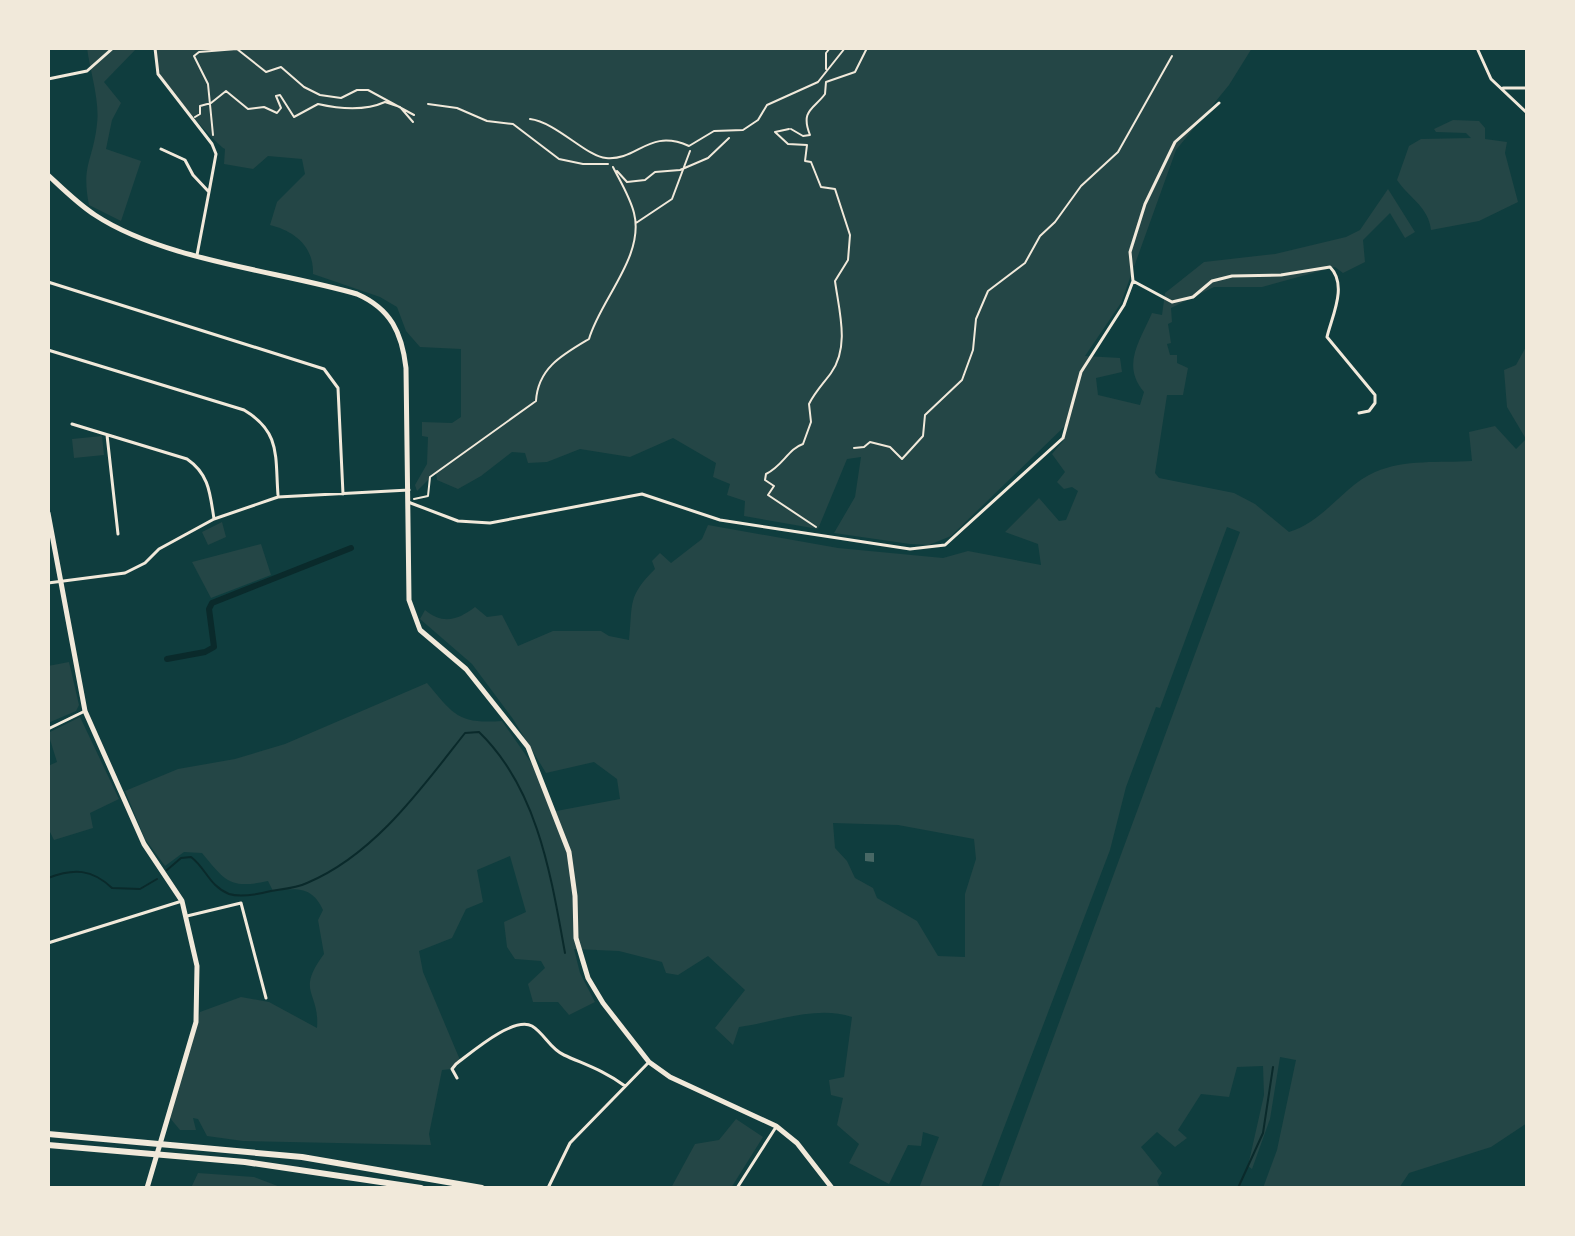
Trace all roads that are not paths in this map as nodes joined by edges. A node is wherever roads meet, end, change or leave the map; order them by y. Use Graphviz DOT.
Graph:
graph roads {
  1 [pos="113,48"];
  2 [pos="155,48"];
  3 [pos="1477,48"];
  4 [pos="48,79"];
  5 [pos="1503,88"];
  6 [pos="1527,88"];
  7 [pos="1219,103"];
  8 [pos="1527,113"];
  9 [pos="161,149"];
  10 [pos="48,175"];
  11 [pos="209,192"];
  12 [pos="197,255"];
  13 [pos="1133,281"];
  14 [pos="48,282"];
  15 [pos="48,350"];
  16 [pos="1359,413"];
  17 [pos="72,424"];
  18 [pos="106,433"];
  19 [pos="409,490"];
  20 [pos="343,494"];
  21 [pos="278,497"];
  22 [pos="408,501"];
  23 [pos="48,513"];
  24 [pos="214,519"];
  25 [pos="118,534"];
  26 [pos="63,580"];
  27 [pos="48,583"];
  28 [pos="85,711"];
  29 [pos="48,729"];
  30 [pos="182,901"];
  31 [pos="187,916"];
  32 [pos="48,943"];
  33 [pos="266,998"];
  34 [pos="649,1062"];
  35 [pos="457,1078"];
  36 [pos="625,1086"];
  37 [pos="776,1126"];
  38 [pos="48,1134"];
  39 [pos="48,1145"];
  40 [pos="549,1186"];
  41 [pos="147,1188"];
  42 [pos="421,1188"];
  43 [pos="482,1188"];
  44 [pos="737,1188"];
  45 [pos="832,1188"];
  1 -- 4 [label="street"];
  2 -- 11 [label="street"];
  3 -- 5 [label="street"];
  5 -- 6 [label="street"];
  5 -- 8 [label="street"];
  7 -- 13 [label="street"];
  9 -- 11 [label="street"];
  10 -- 12 [label="main road"];
  11 -- 12 [label="street"];
  12 -- 19 [label="main road"];
  13 -- 16 [label="street"];
  13 -- 22 [label="street"];
  14 -- 20 [label="street"];
  15 -- 21 [label="street"];
  17 -- 18 [label="street"];
  18 -- 24 [label="street"];
  18 -- 25 [label="street"];
  19 -- 20 [label="street"];
  19 -- 22 [label="main road"];
  20 -- 21 [label="street"];
  21 -- 24 [label="street"];
  22 -- 34 [label="main road"];
  23 -- 26 [label="main road"];
  24 -- 26 [label="street"];
  26 -- 27 [label="street"];
  26 -- 28 [label="main road"];
  28 -- 29 [label="street"];
  28 -- 30 [label="main road"];
  30 -- 31 [label="main road"];
  30 -- 32 [label="street"];
  31 -- 33 [label="street"];
  31 -- 41 [label="main road"];
  34 -- 36 [label="street"];
  34 -- 37 [label="main road"];
  35 -- 36 [label="street"];
  36 -- 40 [label="street"];
  37 -- 44 [label="street"];
  37 -- 45 [label="main road"];
  38 -- 43 [label="highway"];
  39 -- 42 [label="highway"];
}
